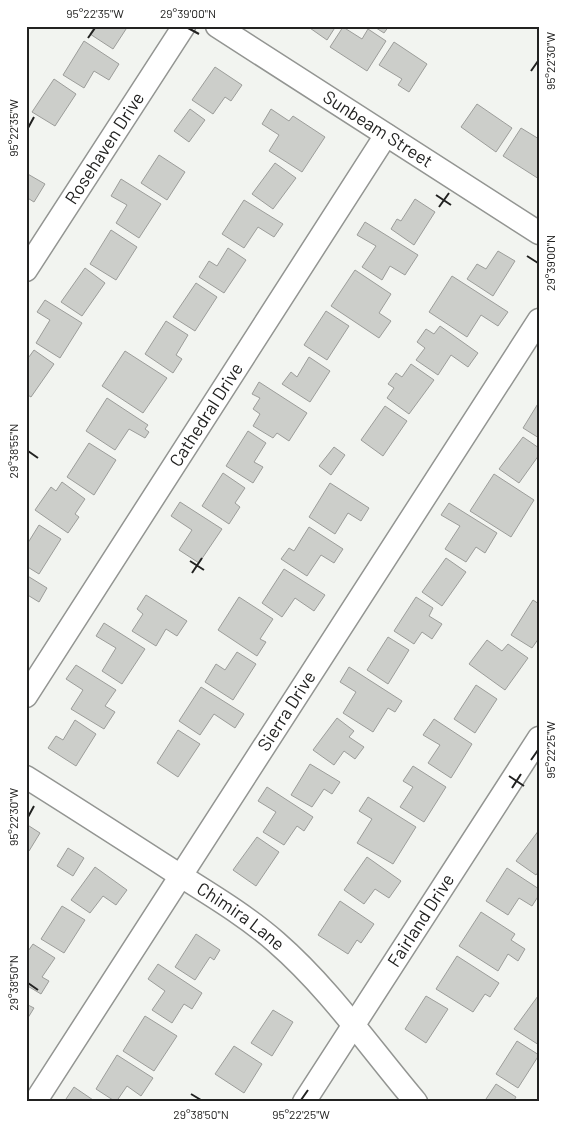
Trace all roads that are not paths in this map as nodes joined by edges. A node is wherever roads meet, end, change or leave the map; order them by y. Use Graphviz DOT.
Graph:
graph roads {
  1 [pos="184,26"];
  2 [pos="216,26"];
  3 [pos="386,135"];
  4 [pos="539,232"];
  5 [pos="26,270"];
  6 [pos="539,320"];
  7 [pos="26,696"];
  8 [pos="539,738"];
  9 [pos="26,777"];
  10 [pos="181,876"];
  11 [pos="354,1024"];
  12 [pos="35,1102"];
  13 [pos="304,1102"];
  14 [pos="416,1102"];
  1 -- 5 [label="street, Rosehaven Drive"];
  2 -- 3 [label="street, Sunbeam Street"];
  3 -- 4 [label="street, Sunbeam Street"];
  3 -- 7 [label="street, Cathedral Drive"];
  6 -- 10 [label="street, Sierra Drive"];
  8 -- 11 [label="street, Fairland Drive"];
  9 -- 10 [label="street, Chimira Lane"];
  10 -- 11 [label="street, Chimira Lane"];
  10 -- 12 [label="street, Sierra Drive"];
  11 -- 13 [label="street, Fairland Drive"];
  11 -- 14 [label="street, Chimira Lane"];
}
